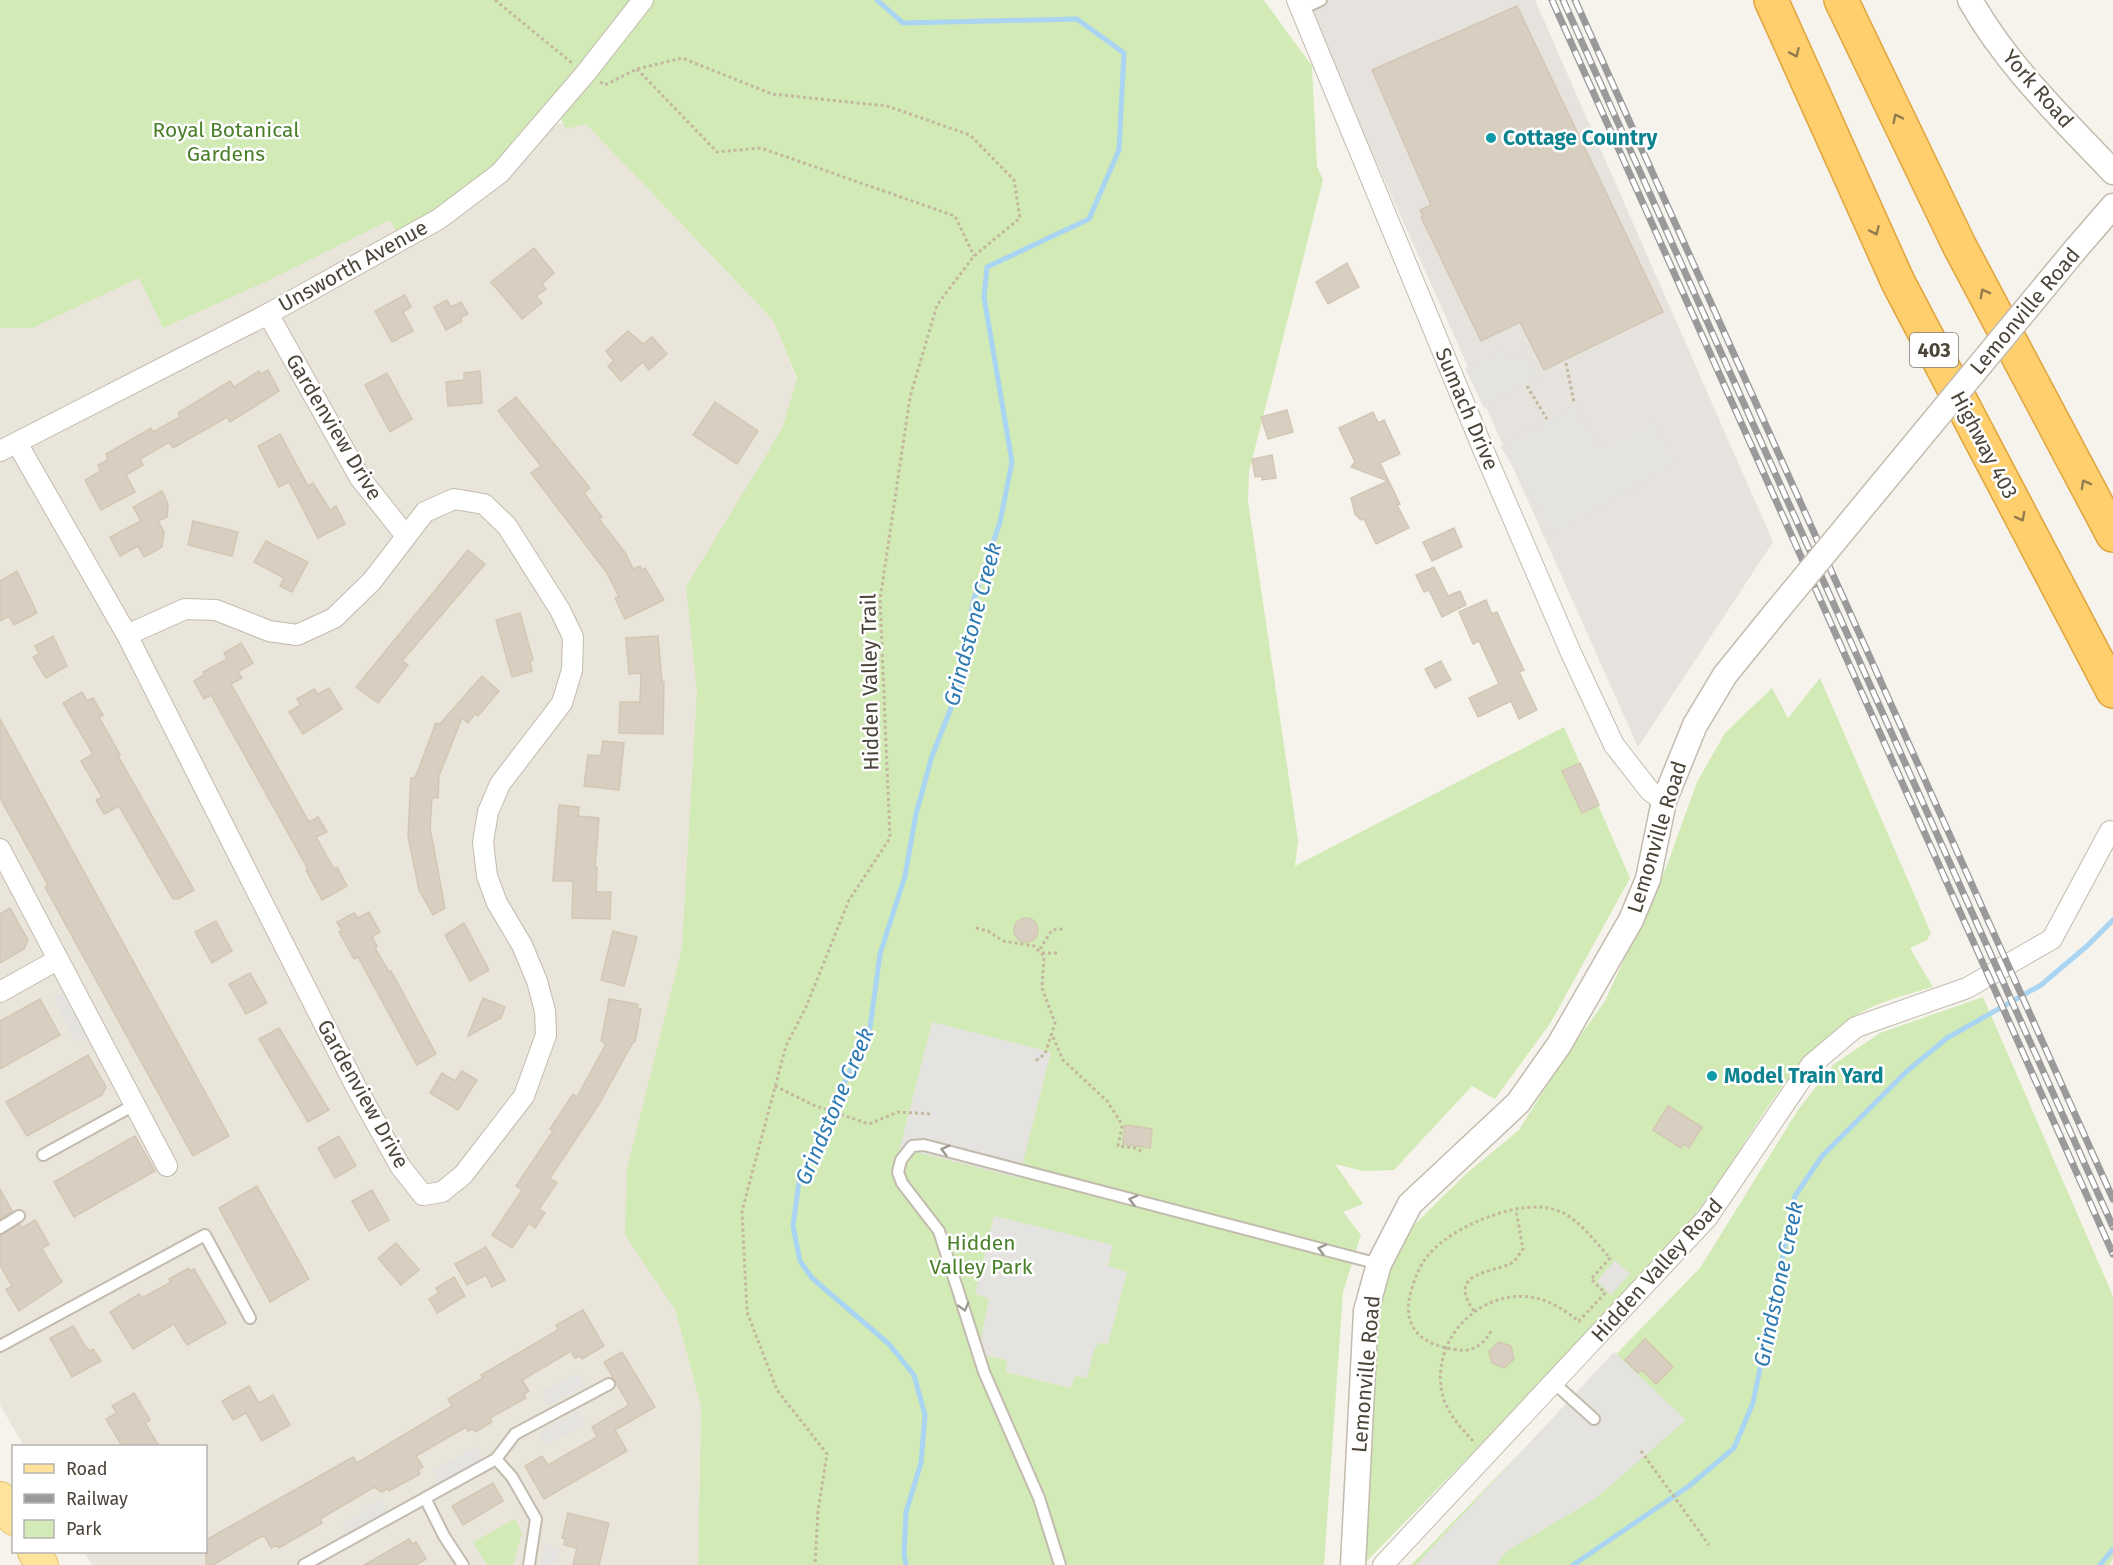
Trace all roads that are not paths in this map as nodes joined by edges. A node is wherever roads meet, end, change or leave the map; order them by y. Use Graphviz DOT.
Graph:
graph roads {
  1 [pos="643,0"];
  2 [pos="1321,0"];
  3 [pos="1771,0"];
  4 [pos="1841,0"];
  5 [pos="1970,0"];
  6 [pos="1298,5"];
  7 [pos="2113,172"];
  8 [pos="2113,206"];
  9 [pos="268,314"];
  10 [pos="9,447"];
  11 [pos="2113,535"];
  12 [pos="406,536"];
  13 [pos="127,635"];
  14 [pos="2113,691"];
  15 [pos="1664,801"];
  16 [pos="2110,831"];
  17 [pos="0,849"];
  18 [pos="57,960"];
  19 [pos="0,992"];
  20 [pos="134,1105"];
  21 [pos="43,1155"];
  22 [pos="167,1166"];
  23 [pos="19,1216"];
  24 [pos="0,1228"];
  25 [pos="1378,1264"];
  26 [pos="250,1318"];
  27 [pos="0,1347"];
  28 [pos="1554,1383"];
  29 [pos="609,1384"];
  30 [pos="1594,1419"];
  31 [pos="496,1459"];
  32 [pos="0,1498"];
  33 [pos="426,1500"];
  34 [pos="12,1516"];
  35 [pos="304,1565"];
  36 [pos="463,1565"];
  37 [pos="529,1565"];
  38 [pos="1060,1565"];
  39 [pos="1353,1565"];
  40 [pos="1383,1565"];
  1 -- 9 [label="street, Unsworth Avenue"];
  2 -- 6 [label="lane"];
  3 -- 14 [label="highway, Highway 403 / 403, one-way"];
  11 -- 4 [label="highway, one-way"];
  5 -- 7 [label="street, York Road"];
  6 -- 15 [label="street, Sumach Drive"];
  8 -- 15 [label="street, Lemonville Road, bridge"];
  9 -- 10 [label="street, Unsworth Avenue"];
  9 -- 12 [label="street, Gardenview Drive"];
  10 -- 13 [label="street, Gardenview Drive"];
  12 -- 13 [label="street, Gardenview Drive"];
  12 -- 13 [label="street, Gardenview Drive"];
  15 -- 25 [label="street, Lemonville Road"];
  16 -- 28 [label="street, Hidden Valley Road"];
  17 -- 18 [label="street"];
  18 -- 19 [label="street"];
  18 -- 20 [label="street"];
  20 -- 21 [label="lane"];
  20 -- 22 [label="street"];
  23 -- 24 [label="lane"];
  25 -- 38 [label="lane, one-way"];
  25 -- 39 [label="street, Lemonville Road"];
  26 -- 27 [label="lane"];
  28 -- 30 [label="lane"];
  28 -- 40 [label="street, Hidden Valley Road"];
  29 -- 31 [label="lane"];
  31 -- 33 [label="lane"];
  31 -- 37 [label="lane"];
  32 -- 34 [label="main road"];
  33 -- 35 [label="lane"];
  33 -- 36 [label="lane"];
}
